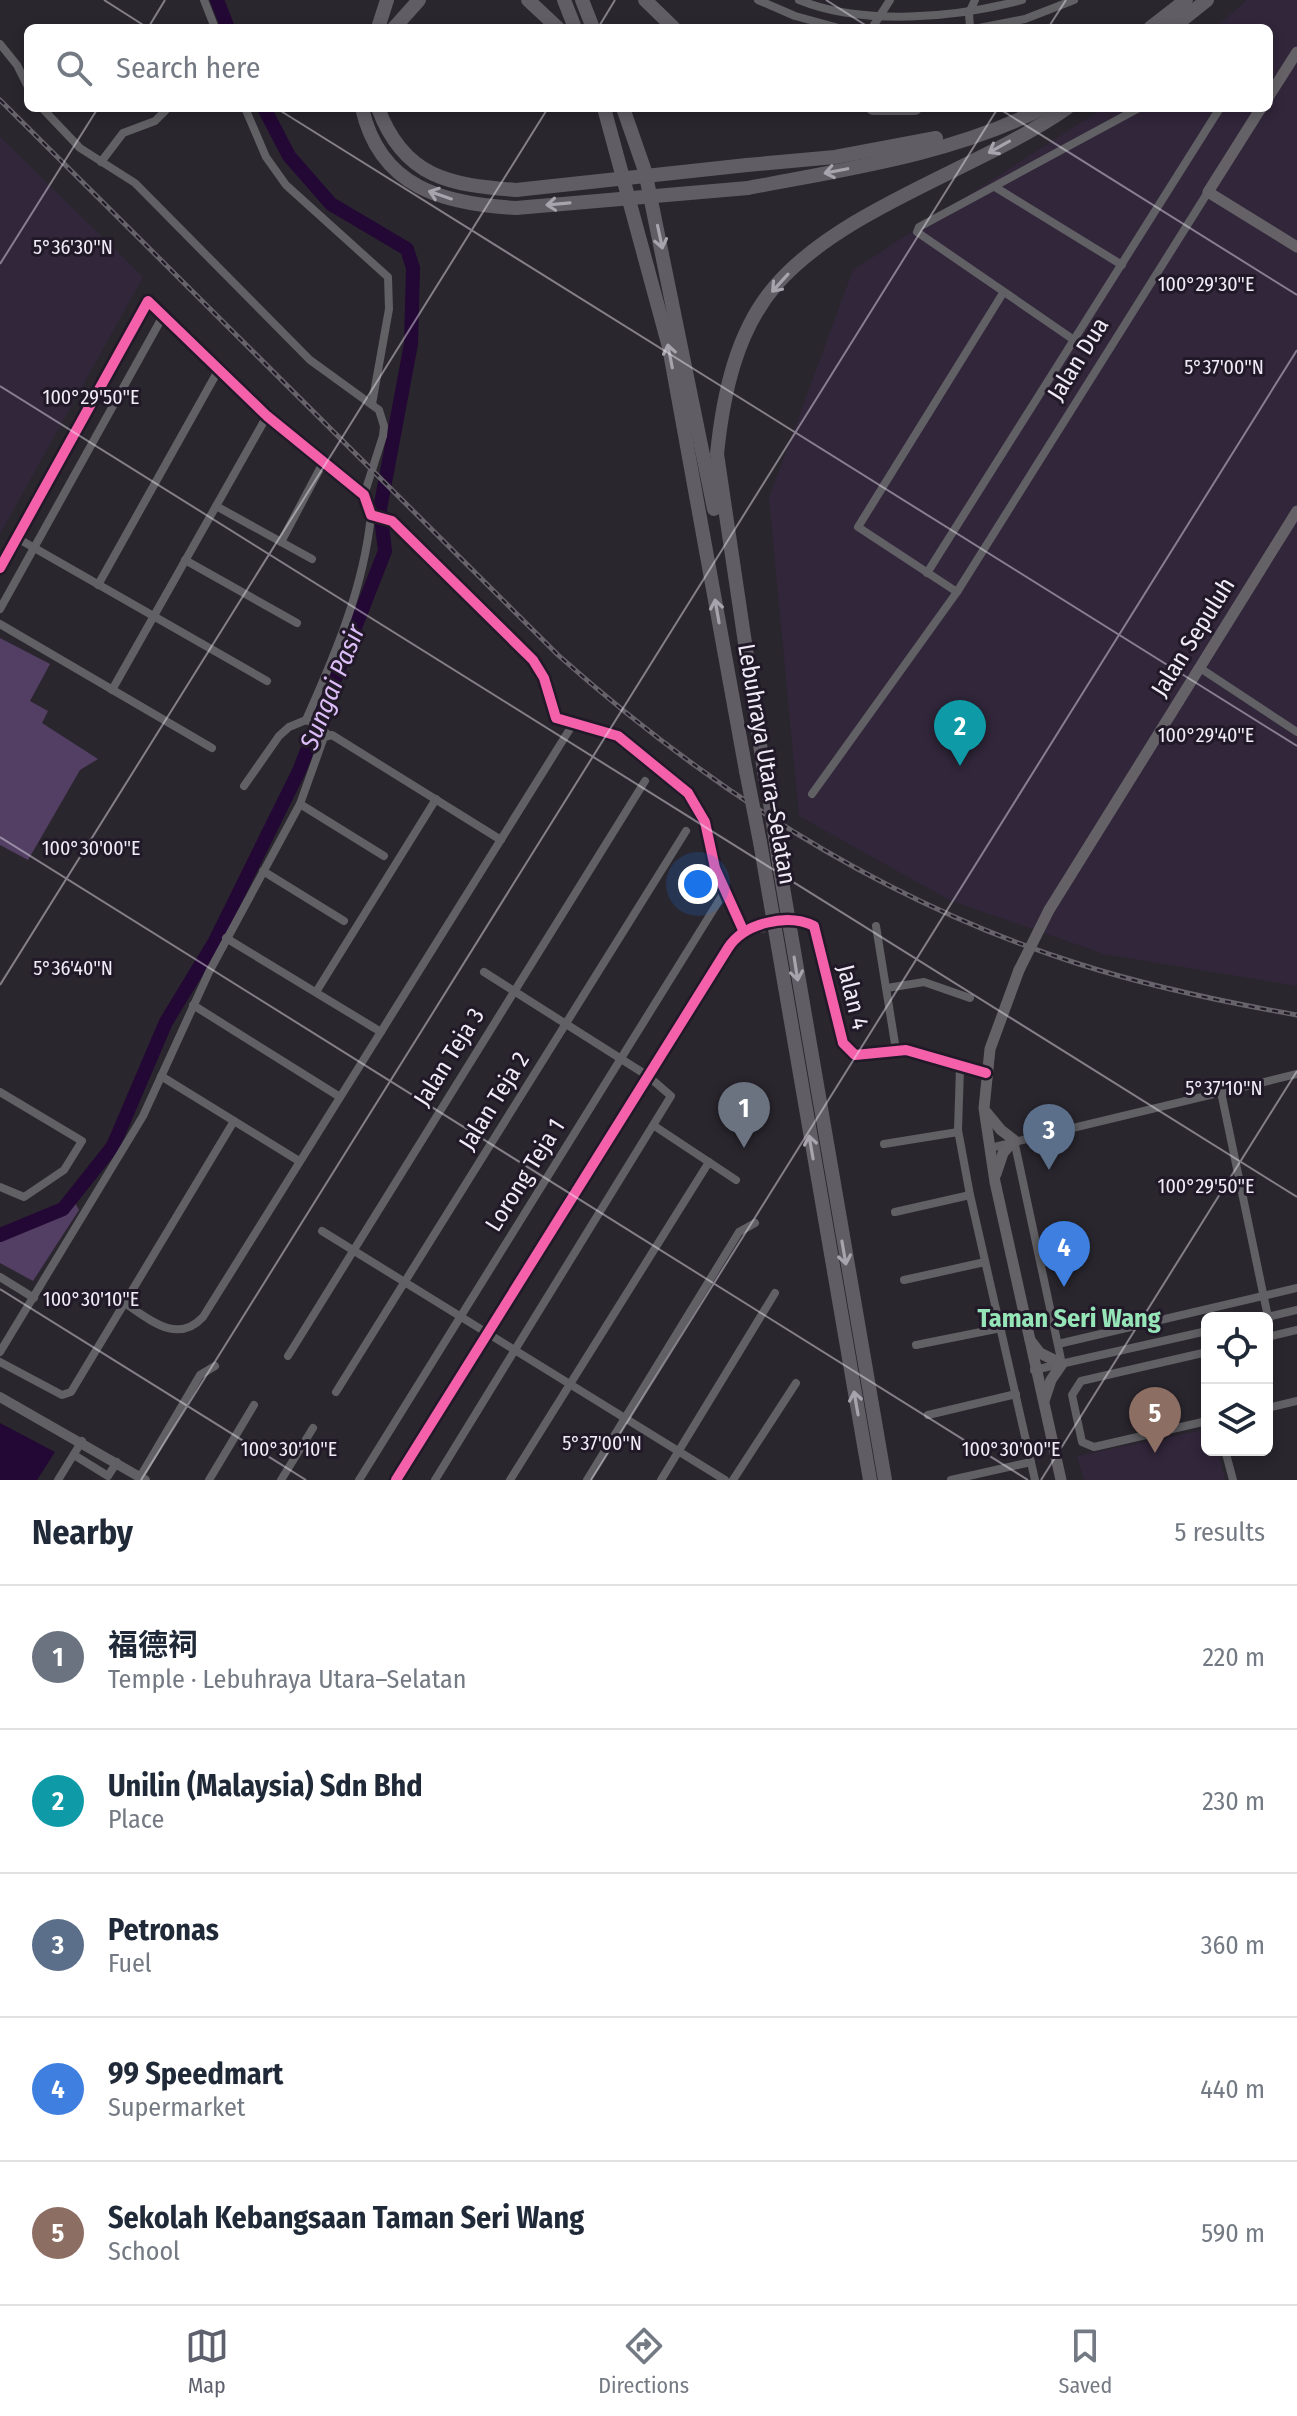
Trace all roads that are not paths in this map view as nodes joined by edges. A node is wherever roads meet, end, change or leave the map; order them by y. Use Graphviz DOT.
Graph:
graph roads {
  1 [pos="204,0"];
  2 [pos="387,0"];
  3 [pos="419,0"];
  4 [pos="528,0"];
  5 [pos="564,0"];
  6 [pos="582,0"];
  7 [pos="645,0"];
  8 [pos="758,0"];
  9 [pos="890,0"];
  10 [pos="975,0"];
  11 [pos="1022,0"];
  12 [pos="1074,0"];
  13 [pos="1186,0"];
  14 [pos="1207,0"];
  15 [pos="802,1"];
  16 [pos="969,13"];
  17 [pos="881,14"];
  18 [pos="795,16"];
  19 [pos="1168,22"];
  20 [pos="213,24"];
  21 [pos="379,24"];
  22 [pos="398,24"];
  23 [pos="554,24"];
  24 [pos="573,24"];
  25 [pos="591,24"];
  26 [pos="670,24"];
  27 [pos="824,24"];
  28 [pos="875,24"];
  29 [pos="970,24"];
  30 [pos="999,24"];
  31 [pos="0,44"];
  32 [pos="1297,52"];
  33 [pos="24,79"];
  34 [pos="1273,90"];
  35 [pos="46,112"];
  36 [pos="164,112"];
  37 [pos="247,112"];
  38 [pos="363,112"];
  39 [pos="380,112"];
  40 [pos="605,112"];
  41 [pos="624,112"];
  42 [pos="1014,112"];
  43 [pos="1033,112"];
  44 [pos="1060,112"];
  45 [pos="1132,112"];
  46 [pos="1218,112"];
  47 [pos="1254,112"];
  48 [pos="101,162"];
  49 [pos="995,187"];
  50 [pos="1208,192"];
  51 [pos="1297,247"];
  52 [pos="1122,265"];
  53 [pos="1003,293"];
  54 [pos="163,316"];
  55 [pos="1074,340"];
  56 [pos="219,369"];
  57 [pos="372,404"];
  58 [pos="267,416"];
  59 [pos="324,461"];
  60 [pos="364,495"];
  61 [pos="216,506"];
  62 [pos="1297,511"];
  63 [pos="378,516"];
  64 [pos="17,538"];
  65 [pos="281,542"];
  66 [pos="35,548"];
  67 [pos="312,559"];
  68 [pos="185,560"];
  69 [pos="0,568"];
  70 [pos="927,573"];
  71 [pos="98,585"];
  72 [pos="957,592"];
  73 [pos="0,609"];
  74 [pos="154,616"];
  75 [pos="297,623"];
  76 [pos="0,624"];
  77 [pos="1200,668"];
  78 [pos="267,681"];
  79 [pos="112,690"];
  80 [pos="312,723"];
  81 [pos="573,724"];
  82 [pos="1297,732"];
  83 [pos="327,734"];
  84 [pos="212,748"];
  85 [pos="765,778"];
  86 [pos="645,781"];
  87 [pos="244,786"];
  88 [pos="812,794"];
  89 [pos="436,799"];
  90 [pos="300,804"];
  91 [pos="686,831"];
  92 [pos="501,840"];
  93 [pos="384,856"];
  94 [pos="263,871"];
  95 [pos="725,891"];
  96 [pos="344,921"];
  97 [pos="799,924"];
  98 [pos="876,926"];
  99 [pos="226,938"];
  100 [pos="484,972"];
  101 [pos="887,988"];
  102 [pos="514,991"];
  103 [pos="316,992"];
  104 [pos="970,998"];
  105 [pos="193,1005"];
  106 [pos="566,1024"];
  107 [pos="381,1032"];
  108 [pos="896,1050"];
  109 [pos="620,1059"];
  110 [pos="960,1068"];
  111 [pos="986,1073"];
  112 [pos="1297,1074"];
  113 [pos="161,1076"];
  114 [pos="648,1076"];
  115 [pos="0,1092"];
  116 [pos="1221,1092"];
  117 [pos="340,1097"];
  118 [pos="984,1108"];
  119 [pos="234,1121"];
  120 [pos="656,1127"];
  121 [pos="958,1132"];
  122 [pos="1011,1140"];
  123 [pos="884,1144"];
  124 [pos="990,1144"];
  125 [pos="299,1161"];
  126 [pos="709,1162"];
  127 [pos="736,1180"];
  128 [pos="995,1182"];
  129 [pos="0,1187"];
  130 [pos="970,1195"];
  131 [pos="895,1212"];
  132 [pos="755,1223"];
  133 [pos="322,1231"];
  134 [pos="352,1249"];
  135 [pos="985,1262"];
  136 [pos="0,1277"];
  137 [pos="904,1280"];
  138 [pos="405,1282"];
  139 [pos="1297,1288"];
  140 [pos="775,1293"];
  141 [pos="1264,1295"];
  142 [pos="34,1298"];
  143 [pos="123,1302"];
  144 [pos="1297,1310"];
  145 [pos="1265,1312"];
  146 [pos="1273,1315"];
  147 [pos="460,1317"];
  148 [pos="1001,1328"];
  149 [pos="1297,1330"];
  150 [pos="1201,1332"];
  151 [pos="488,1335"];
  152 [pos="1027,1336"];
  153 [pos="1273,1336"];
  154 [pos="1058,1344"];
  155 [pos="916,1345"];
  156 [pos="516,1351"];
  157 [pos="0,1352"];
  158 [pos="1201,1353"];
  159 [pos="288,1356"];
  160 [pos="0,1362"];
  161 [pos="1062,1364"];
  162 [pos="215,1366"];
  163 [pos="1034,1370"];
  164 [pos="796,1383"];
  165 [pos="570,1385"];
  166 [pos="336,1392"];
  167 [pos="1016,1394"];
  168 [pos="0,1397"];
  169 [pos="1297,1401"];
  170 [pos="254,1405"];
  171 [pos="1043,1405"];
  172 [pos="1273,1407"];
  173 [pos="928,1415"];
  174 [pos="625,1419"];
  175 [pos="1201,1422"];
  176 [pos="313,1428"];
  177 [pos="82,1441"];
  178 [pos="678,1452"];
  179 [pos="74,1455"];
  180 [pos="1227,1456"];
  181 [pos="117,1462"];
  182 [pos="1031,1462"];
  183 [pos="111,1478"];
  184 [pos="142,1478"];
  185 [pos="437,1479"];
  186 [pos="58,1480"];
  187 [pos="209,1480"];
  188 [pos="281,1480"];
  189 [pos="359,1480"];
  190 [pos="396,1480"];
  191 [pos="510,1480"];
  192 [pos="587,1480"];
  193 [pos="661,1480"];
  194 [pos="725,1480"];
  195 [pos="733,1480"];
  196 [pos="870,1480"];
  197 [pos="885,1480"];
  198 [pos="951,1480"];
  199 [pos="1035,1480"];
  200 [pos="1061,1480"];
  201 [pos="1233,1480"];
  1 -- 20 [label="street"];
  2 -- 21 [label="highway"];
  3 -- 22 [label="highway"];
  4 -- 23 [label="highway"];
  5 -- 24 [label="highway"];
  6 -- 25 [label="highway"];
  7 -- 26 [label="highway"];
  8 -- 18 [label="street"];
  9 -- 17 [label="street"];
  10 -- 16 [label="street"];
  11 -- 16 [label="street"];
  12 -- 30 [label="street"];
  13 -- 19 [label="highway"];
  14 -- 19 [label="highway"];
  15 -- 17 [label="street"];
  15 -- 18 [label="street"];
  16 -- 17 [label="street"];
  16 -- 29 [label="street"];
  17 -- 28 [label="street"];
  18 -- 27 [label="street"];
  31 -- 33 [label="street"];
  32 -- 34 [label="main road"];
  35 -- 48 [label="street"];
  36 -- 48 [label="street"];
  37 -- 57 [label="street"];
  43 -- 38 [label="highway, one-way, bridge"];
  39 -- 42 [label="highway, bridge"];
  196 -- 40 [label="highway, Lebuhraya Utara–Selatan, one-way, bridge"];
  41 -- 85 [label="highway, Lebuhraya Utara–Selatan, one-way"];
  44 -- 85 [label="highway, one-way"];
  45 -- 49 [label="street"];
  46 -- 52 [label="street"];
  47 -- 50 [label="main road, Jalan Dua"];
  48 -- 57 [label="street"];
  49 -- 52 [label="street"];
  49 -- 53 [label="street"];
  50 -- 51 [label="main road"];
  50 -- 72 [label="street, Jalan Dua"];
  52 -- 55 [label="street"];
  53 -- 55 [label="street"];
  53 -- 70 [label="street"];
  54 -- 56 [label="street"];
  54 -- 64 [label="street"];
  54 -- 66 [label="street"];
  55 -- 70 [label="street"];
  56 -- 58 [label="street"];
  56 -- 71 [label="street"];
  57 -- 60 [label="street"];
  58 -- 59 [label="street"];
  58 -- 61 [label="street"];
  59 -- 60 [label="street"];
  59 -- 65 [label="street"];
  60 -- 63 [label="street"];
  61 -- 65 [label="street"];
  61 -- 68 [label="street"];
  62 -- 77 [label="main road, Jalan Sepuluh"];
  63 -- 80 [label="street"];
  63 -- 81 [label="street"];
  64 -- 66 [label="street"];
  64 -- 69 [label="street"];
  65 -- 67 [label="street"];
  66 -- 71 [label="street"];
  66 -- 73 [label="street"];
  68 -- 74 [label="street"];
  68 -- 75 [label="street"];
  70 -- 72 [label="street"];
  71 -- 74 [label="street"];
  72 -- 88 [label="street, Jalan Dua"];
  74 -- 78 [label="street"];
  74 -- 79 [label="street"];
  76 -- 79 [label="street"];
  77 -- 82 [label="street"];
  77 -- 111 [label="main road, Jalan Sepuluh, bridge"];
  79 -- 84 [label="street"];
  80 -- 83 [label="street"];
  80 -- 87 [label="street"];
  81 -- 92 [label="street"];
  81 -- 95 [label="street"];
  83 -- 89 [label="street"];
  83 -- 90 [label="street"];
  85 -- 197 [label="highway, Lebuhraya Utara–Selatan, one-way, bridge"];
  86 -- 102 [label="street, Jalan Teja 3"];
  89 -- 92 [label="street"];
  89 -- 103 [label="street"];
  90 -- 93 [label="street"];
  90 -- 94 [label="street"];
  91 -- 106 [label="street, Jalan Teja 2"];
  92 -- 107 [label="street"];
  94 -- 96 [label="street"];
  94 -- 99 [label="street"];
  95 -- 109 [label="street, Lorong Teja 1"];
  95 -- 114 [label="street"];
  97 -- 108 [label="street, Jalan 4"];
  98 -- 101 [label="street"];
  99 -- 103 [label="street"];
  99 -- 105 [label="street"];
  100 -- 102 [label="street"];
  101 -- 104 [label="street"];
  101 -- 108 [label="street"];
  102 -- 106 [label="street"];
  102 -- 134 [label="street, Jalan Teja 3"];
  103 -- 107 [label="street"];
  105 -- 113 [label="street"];
  105 -- 117 [label="street"];
  106 -- 109 [label="street"];
  106 -- 138 [label="street, Jalan Teja 2"];
  107 -- 117 [label="street"];
  108 -- 110 [label="street, Jalan 4"];
  109 -- 114 [label="street"];
  109 -- 147 [label="street, Lorong Teja 1"];
  110 -- 111 [label="street, Jalan 4"];
  110 -- 121 [label="street"];
  111 -- 118 [label="main road, Jalan Sepuluh"];
  112 -- 116 [label="street"];
  113 -- 119 [label="street"];
  113 -- 142 [label="street"];
  114 -- 120 [label="street"];
  114 -- 151 [label="street"];
  115 -- 129 [label="street"];
  116 -- 122 [label="street"];
  116 -- 141 [label="street"];
  117 -- 125 [label="street"];
  118 -- 122 [label="main road"];
  118 -- 124 [label="main road, Jalan Sepuluh"];
  119 -- 125 [label="street"];
  119 -- 143 [label="street"];
  120 -- 126 [label="street"];
  120 -- 156 [label="street"];
  121 -- 123 [label="street"];
  121 -- 130 [label="street"];
  122 -- 124 [label="street"];
  122 -- 128 [label="main road"];
  122 -- 154 [label="street"];
  124 -- 128 [label="main road, Jalan Sepuluh"];
  125 -- 143 [label="street"];
  126 -- 127 [label="street"];
  126 -- 165 [label="street"];
  128 -- 152 [label="main road, Jalan Sepuluh"];
  130 -- 131 [label="street"];
  130 -- 135 [label="street"];
  132 -- 174 [label="street"];
  133 -- 134 [label="street"];
  134 -- 138 [label="street"];
  134 -- 159 [label="street, Jalan Teja 3"];
  135 -- 137 [label="street"];
  135 -- 148 [label="street"];
  136 -- 142 [label="street"];
  138 -- 147 [label="street"];
  138 -- 166 [label="street, Jalan Teja 2"];
  139 -- 141 [label="street"];
  140 -- 178 [label="street"];
  141 -- 145 [label="street"];
  141 -- 154 [label="street"];
  142 -- 157 [label="street"];
  143 -- 160 [label="street"];
  144 -- 146 [label="street"];
  147 -- 151 [label="street"];
  147 -- 189 [label="street, Lorong Teja 1"];
  148 -- 155 [label="street"];
  148 -- 167 [label="street"];
  149 -- 153 [label="street"];
  150 -- 161 [label="street"];
  151 -- 156 [label="street"];
  151 -- 190 [label="street"];
  152 -- 161 [label="main road"];
  152 -- 163 [label="main road, Jalan Sepuluh"];
  154 -- 161 [label="street"];
  156 -- 165 [label="street"];
  156 -- 185 [label="street"];
  158 -- 175 [label="street"];
  161 -- 163 [label="street"];
  161 -- 171 [label="main road"];
  162 -- 184 [label="street"];
  163 -- 171 [label="main road, Jalan Sepuluh"];
  164 -- 195 [label="street"];
  165 -- 174 [label="street"];
  165 -- 191 [label="street"];
  167 -- 173 [label="street"];
  167 -- 182 [label="street"];
  168 -- 177 [label="street"];
  169 -- 172 [label="street"];
  170 -- 187 [label="street"];
  171 -- 200 [label="main road, Jalan Sepuluh"];
  174 -- 178 [label="street"];
  174 -- 192 [label="street"];
  176 -- 188 [label="street"];
  177 -- 179 [label="street"];
  177 -- 181 [label="street"];
  178 -- 193 [label="street"];
  178 -- 194 [label="street"];
  179 -- 183 [label="street"];
  179 -- 186 [label="street"];
  180 -- 201 [label="street"];
  181 -- 183 [label="street"];
  181 -- 184 [label="street"];
  182 -- 198 [label="street"];
  182 -- 199 [label="street"];
}
